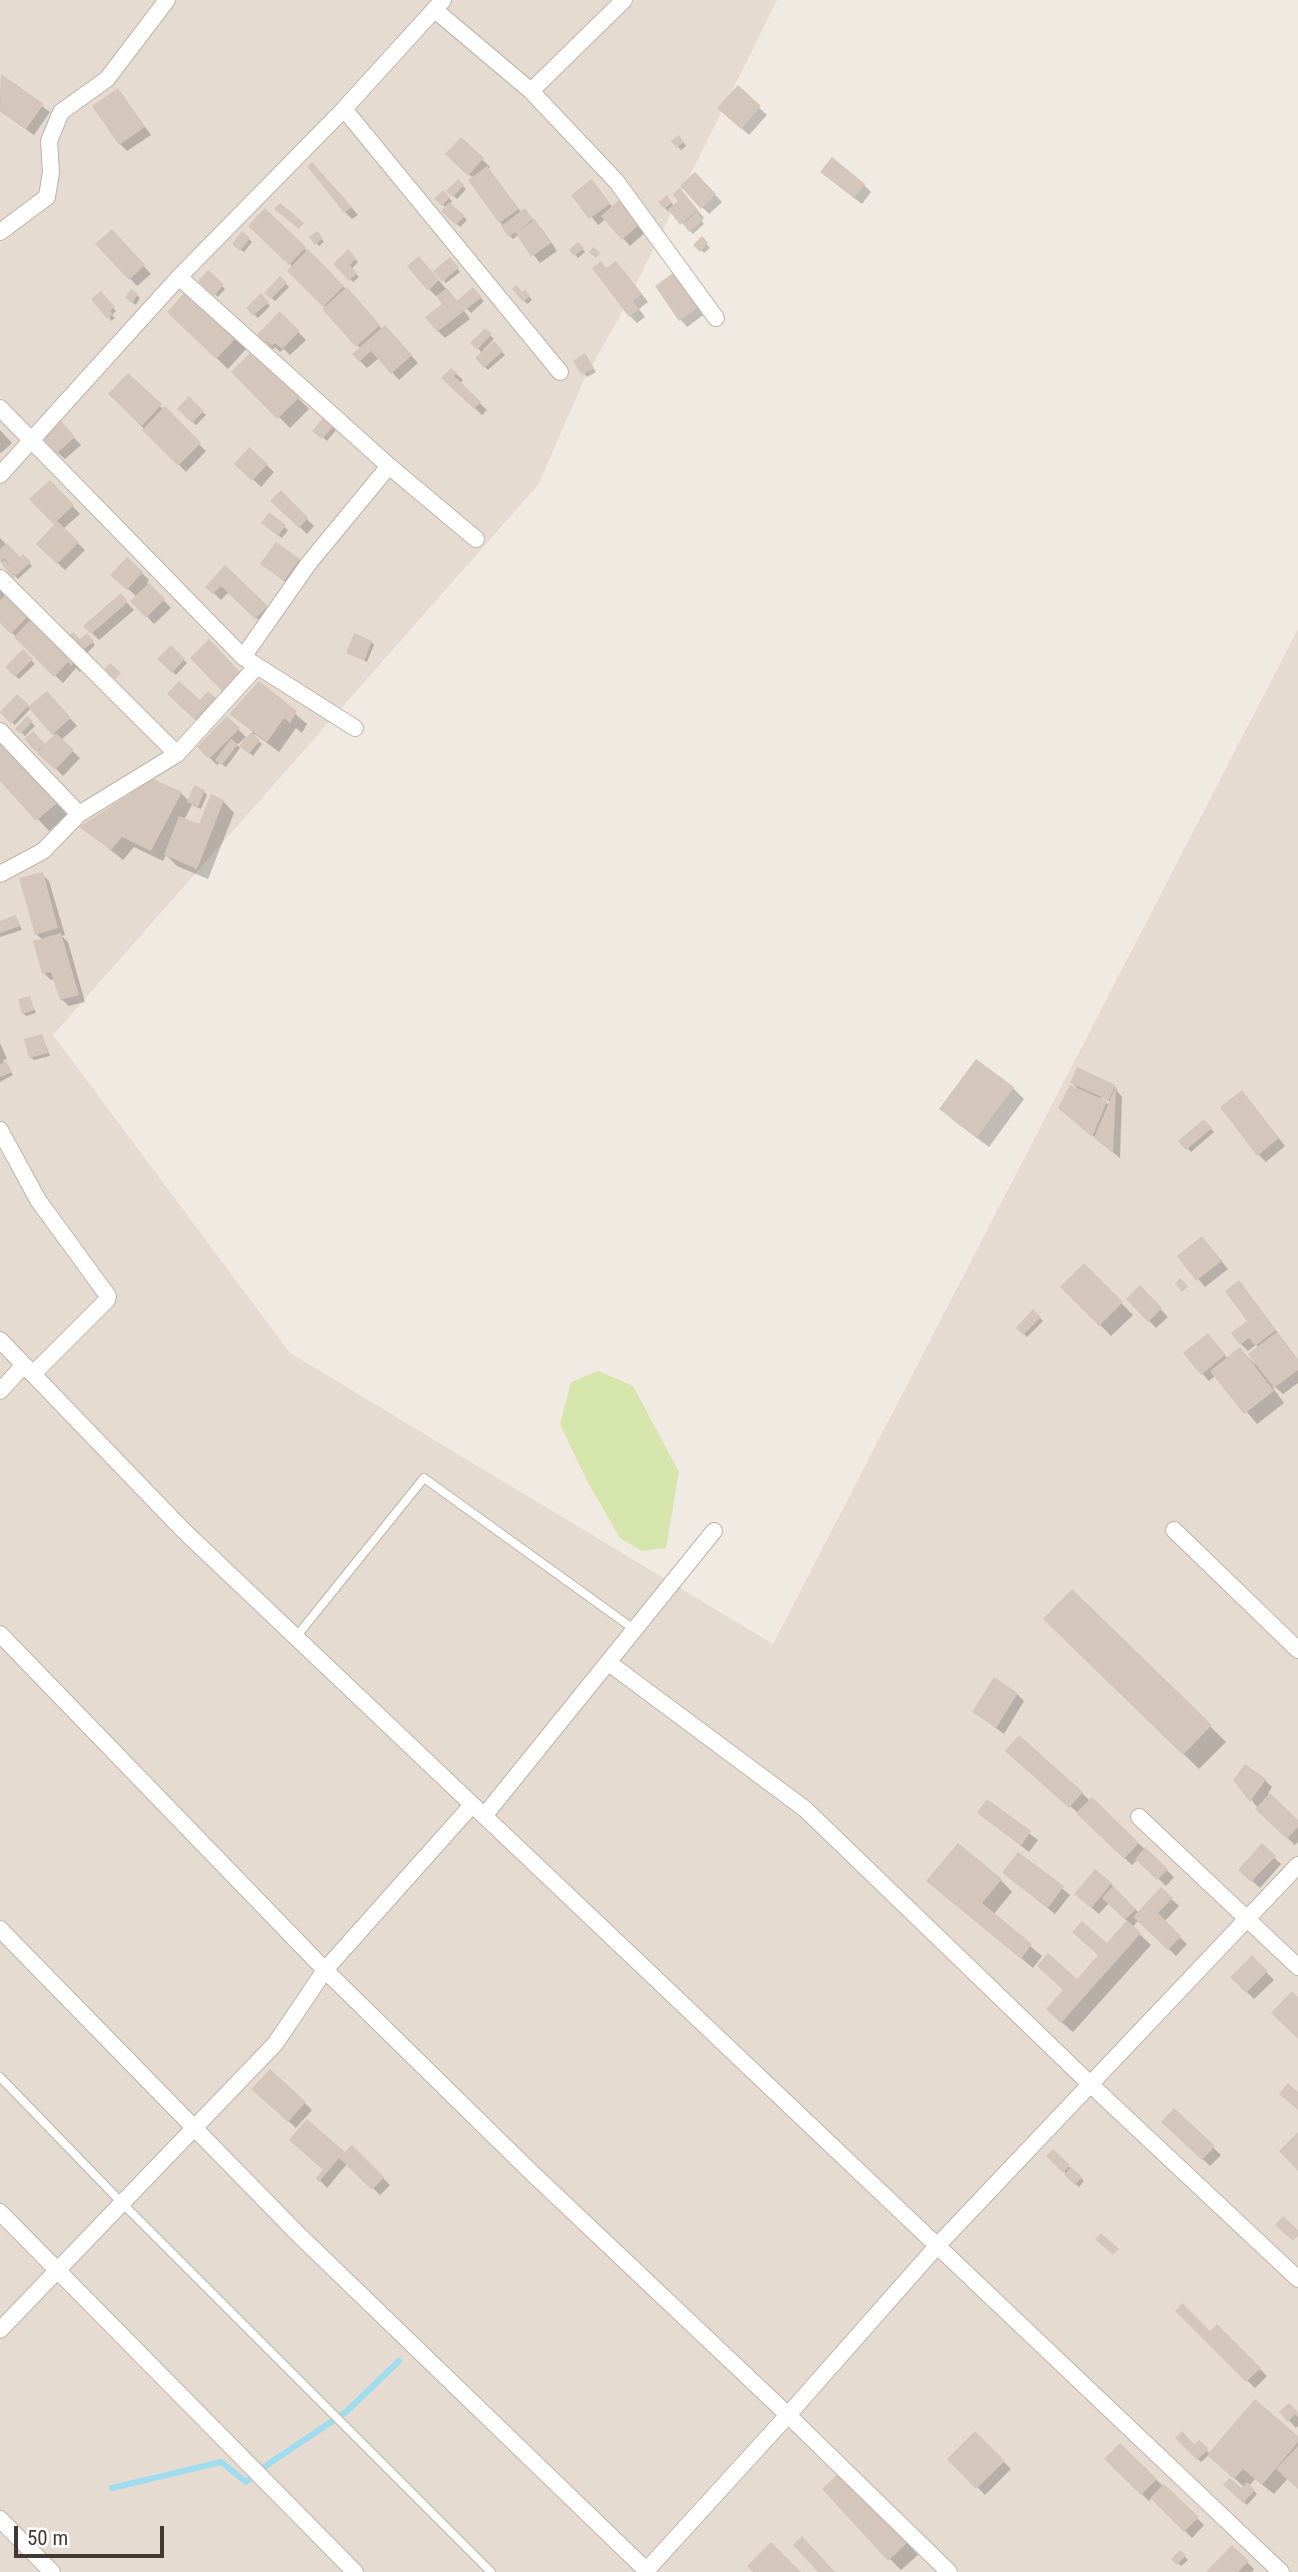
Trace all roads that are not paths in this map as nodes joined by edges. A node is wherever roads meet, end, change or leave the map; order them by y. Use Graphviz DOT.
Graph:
graph roads {
  1 [pos="167,0"];
  2 [pos="624,0"];
  3 [pos="439,5"];
  4 [pos="531,91"];
  5 [pos="344,109"];
  6 [pos="0,233"];
  7 [pos="179,277"];
  8 [pos="716,318"];
  9 [pos="560,372"];
  10 [pos="0,408"];
  11 [pos="31,440"];
  12 [pos="389,466"];
  13 [pos="0,475"];
  14 [pos="476,539"];
  15 [pos="0,579"];
  16 [pos="243,657"];
  17 [pos="257,666"];
  18 [pos="355,728"];
  19 [pos="0,731"];
  20 [pos="177,754"];
  21 [pos="79,814"];
  22 [pos="0,874"];
  23 [pos="0,1130"];
  24 [pos="0,1340"];
  25 [pos="28,1369"];
  26 [pos="0,1391"];
  27 [pos="1174,1530"];
  28 [pos="715,1531"];
  29 [pos="635,1630"];
  30 [pos="0,1633"];
  31 [pos="296,1637"];
  32 [pos="1298,1650"];
  33 [pos="610,1663"];
  34 [pos="478,1810"];
  35 [pos="1139,1817"];
  36 [pos="1298,1865"];
  37 [pos="1247,1919"];
  38 [pos="0,1929"];
  39 [pos="1298,1967"];
  40 [pos="325,1970"];
  41 [pos="0,2077"];
  42 [pos="1090,2084"];
  43 [pos="193,2127"];
  44 [pos="121,2202"];
  45 [pos="0,2212"];
  46 [pos="937,2246"];
  47 [pos="57,2269"];
  48 [pos="1298,2278"];
  49 [pos="0,2330"];
  50 [pos="788,2415"];
  51 [pos="0,2519"];
  52 [pos="646,2571"];
  53 [pos="52,2572"];
  54 [pos="355,2572"];
  55 [pos="491,2572"];
  56 [pos="948,2572"];
  57 [pos="1281,2572"];
  1 -- 6 [label="street"];
  2 -- 4 [label="street"];
  3 -- 4 [label="street"];
  3 -- 5 [label="street"];
  4 -- 8 [label="street"];
  5 -- 7 [label="street"];
  5 -- 9 [label="street"];
  7 -- 11 [label="street"];
  7 -- 12 [label="street"];
  10 -- 11 [label="street"];
  11 -- 13 [label="street"];
  11 -- 16 [label="street"];
  12 -- 14 [label="street"];
  12 -- 16 [label="street"];
  15 -- 20 [label="street"];
  16 -- 17 [label="street"];
  17 -- 18 [label="street"];
  17 -- 20 [label="street"];
  19 -- 21 [label="street"];
  20 -- 21 [label="street"];
  21 -- 22 [label="street"];
  23 -- 25 [label="street"];
  24 -- 25 [label="street"];
  25 -- 26 [label="street"];
  25 -- 31 [label="street"];
  27 -- 32 [label="street"];
  28 -- 29 [label="street"];
  29 -- 31 [label="lane"];
  29 -- 33 [label="street"];
  30 -- 40 [label="street"];
  31 -- 34 [label="street"];
  33 -- 34 [label="street"];
  33 -- 42 [label="street"];
  34 -- 40 [label="street"];
  34 -- 46 [label="street"];
  35 -- 37 [label="street"];
  36 -- 37 [label="street"];
  37 -- 39 [label="street"];
  37 -- 42 [label="street"];
  38 -- 43 [label="street"];
  40 -- 43 [label="street"];
  40 -- 50 [label="street"];
  41 -- 44 [label="lane"];
  42 -- 46 [label="street"];
  42 -- 48 [label="street"];
  43 -- 44 [label="street"];
  43 -- 52 [label="street"];
  44 -- 47 [label="street"];
  44 -- 55 [label="lane"];
  45 -- 47 [label="street"];
  46 -- 50 [label="street"];
  46 -- 57 [label="street"];
  47 -- 49 [label="street"];
  47 -- 54 [label="street"];
  50 -- 52 [label="street"];
  50 -- 56 [label="street"];
  51 -- 53 [label="street"];
}
